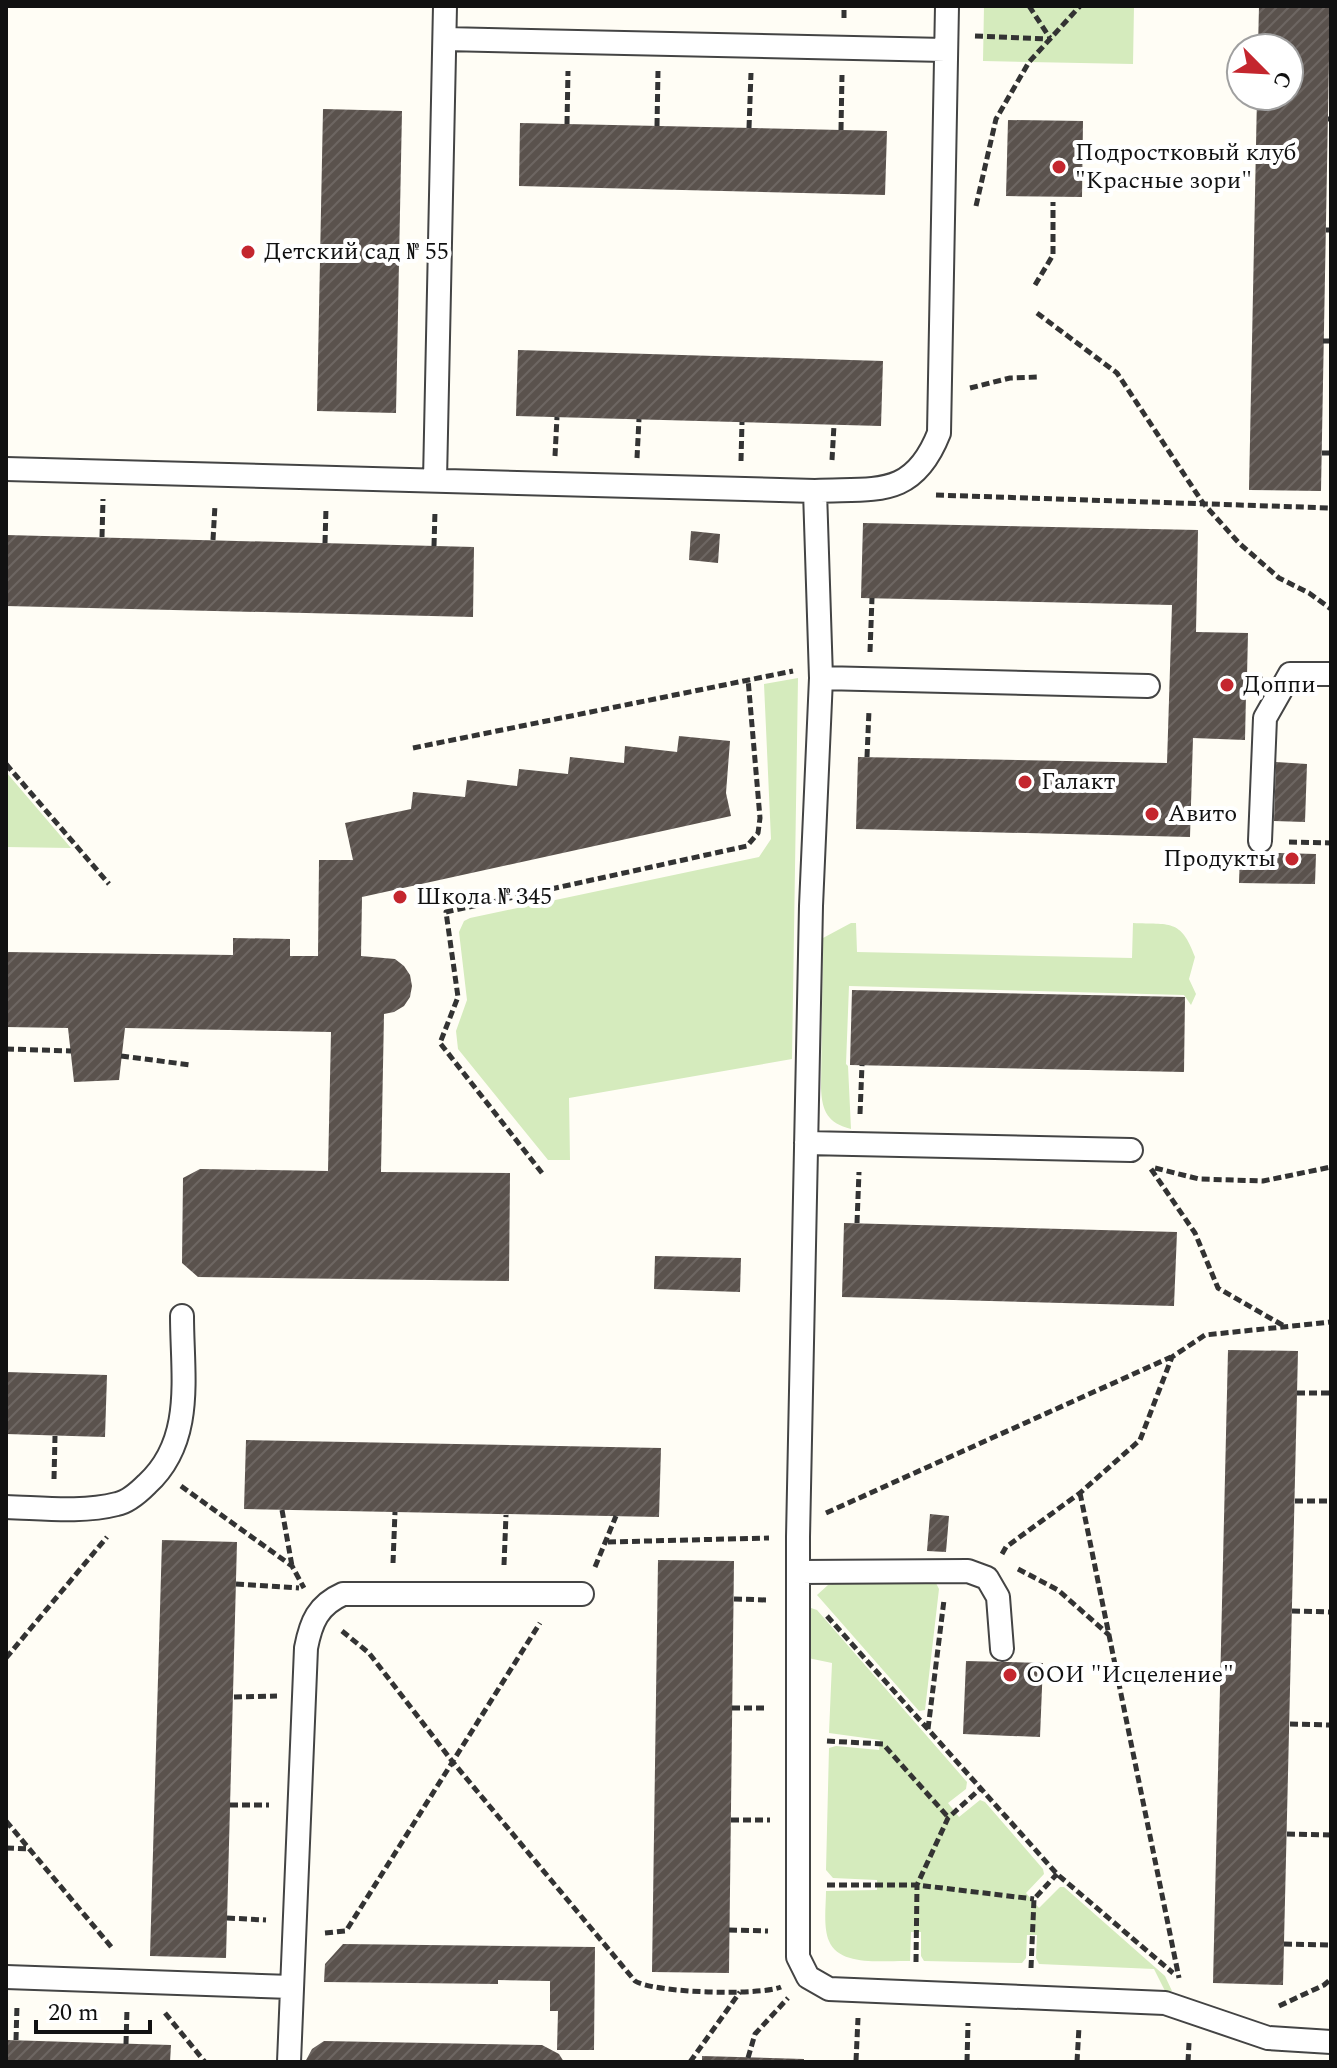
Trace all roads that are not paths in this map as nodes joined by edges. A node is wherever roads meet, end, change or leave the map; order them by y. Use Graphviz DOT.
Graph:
graph roads {
  1 [pos="445,6"];
  2 [pos="947,6"];
  3 [pos="445,39"];
  4 [pos="945,50"];
  5 [pos="6,469"];
  6 [pos="435,480"];
  7 [pos="815,491"];
  8 [pos="1331,674"];
  9 [pos="821,678"];
  10 [pos="1148,686"];
  11 [pos="1260,841"];
  12 [pos="806,1143"];
  13 [pos="1131,1150"];
  14 [pos="182,1316"];
  15 [pos="6,1507"];
  16 [pos="799,1572"];
  17 [pos="582,1594"];
  18 [pos="1002,1649"];
  19 [pos="6,1977"];
  20 [pos="291,1987"];
  21 [pos="1331,2042"];
  22 [pos="289,2062"];
  1 -- 3 [label="lane"];
  2 -- 4 [label="lane"];
  3 -- 4 [label="lane"];
  3 -- 6 [label="lane"];
  4 -- 7 [label="lane"];
  5 -- 6 [label="lane"];
  6 -- 7 [label="lane"];
  7 -- 9 [label="lane"];
  8 -- 11 [label="lane"];
  9 -- 10 [label="lane"];
  9 -- 12 [label="lane"];
  12 -- 13 [label="lane"];
  12 -- 16 [label="lane"];
  14 -- 15 [label="lane"];
  16 -- 18 [label="lane"];
  16 -- 21 [label="lane"];
  17 -- 20 [label="lane"];
  19 -- 20 [label="lane"];
  20 -- 22 [label="lane"];
}
